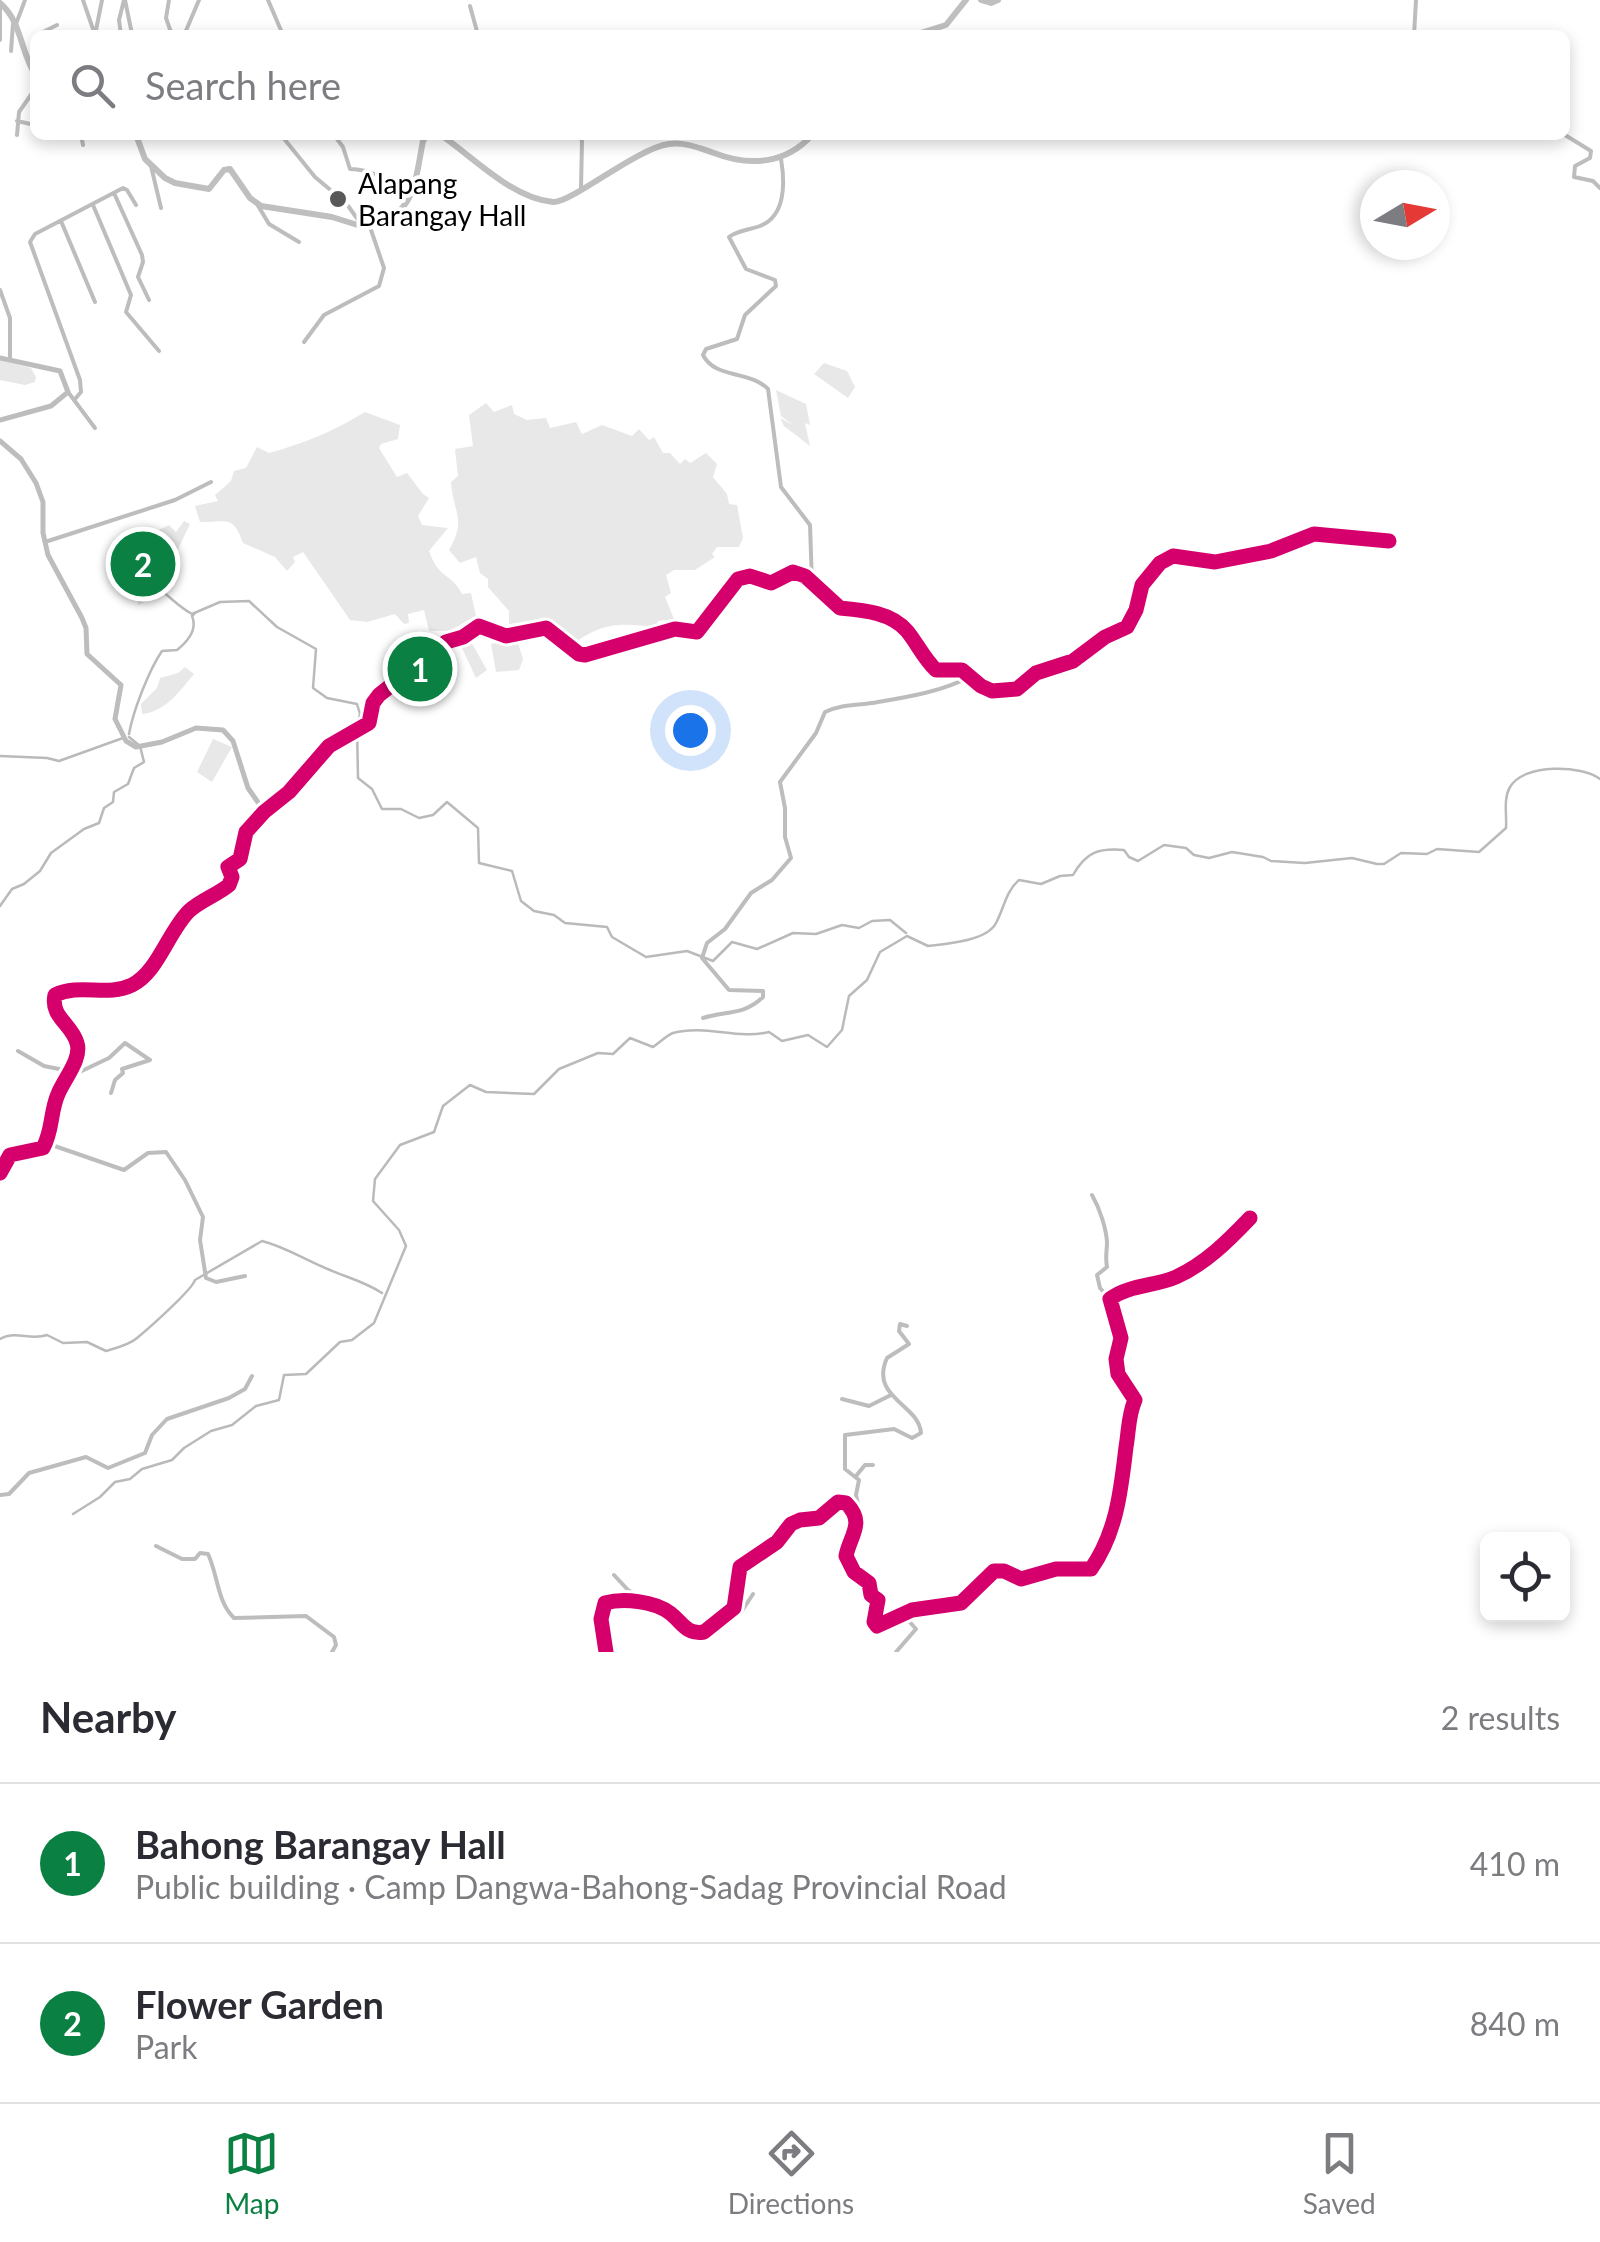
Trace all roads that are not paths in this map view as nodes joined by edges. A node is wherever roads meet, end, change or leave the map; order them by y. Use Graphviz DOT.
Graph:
graph roads {
  1 [pos="25,0"];
  2 [pos="83,0"];
  3 [pos="102,0"];
  4 [pos="124,0"];
  5 [pos="169,0"];
  6 [pos="200,0"];
  7 [pos="268,0"];
  8 [pos="966,0"];
  9 [pos="981,0"];
  10 [pos="998,0"];
  11 [pos="1416,0"];
  12 [pos="0,5"];
  13 [pos="470,6"];
  14 [pos="12,15"];
  15 [pos="16,24"];
  16 [pos="58,26"];
  17 [pos="48,30"];
  18 [pos="93,30"];
  19 [pos="95,30"];
  20 [pos="120,30"];
  21 [pos="131,30"];
  22 [pos="170,30"];
  23 [pos="186,30"];
  24 [pos="282,30"];
  25 [pos="477,30"];
  26 [pos="930,30"];
  27 [pos="1414,30"];
  28 [pos="30,38"];
  29 [pos="0,40"];
  30 [pos="21,42"];
  31 [pos="11,51"];
  32 [pos="30,63"];
  33 [pos="30,95"];
  34 [pos="17,121"];
  35 [pos="30,123"];
  36 [pos="17,135"];
  37 [pos="1570,138"];
  38 [pos="82,140"];
  39 [pos="138,140"];
  40 [pos="286,140"];
  41 [pos="337,140"];
  42 [pos="425,140"];
  43 [pos="448,140"];
  44 [pos="580,140"];
  45 [pos="807,140"];
  46 [pos="83,145"];
  47 [pos="781,159"];
  48 [pos="151,166"];
  49 [pos="581,188"];
  50 [pos="1600,188"];
  51 [pos="114,193"];
  52 [pos="410,198"];
  53 [pos="93,204"];
  54 [pos="257,204"];
  55 [pos="136,205"];
  56 [pos="162,208"];
  57 [pos="61,222"];
  58 [pos="367,227"];
  59 [pos="298,242"];
  60 [pos="0,290"];
  61 [pos="149,300"];
  62 [pos="95,302"];
  63 [pos="304,342"];
  64 [pos="159,351"];
  65 [pos="0,358"];
  66 [pos="10,360"];
  67 [pos="68,392"];
  68 [pos="75,399"];
  69 [pos="0,420"];
  70 [pos="95,428"];
  71 [pos="0,441"];
  72 [pos="211,482"];
  73 [pos="46,542"];
  74 [pos="1389,542"];
  75 [pos="812,583"];
  76 [pos="424,661"];
  77 [pos="970,677"];
  78 [pos="440,685"];
  79 [pos="264,812"];
  80 [pos="703,1018"];
  81 [pos="18,1051"];
  82 [pos="69,1071"];
  83 [pos="65,1079"];
  84 [pos="111,1093"];
  85 [pos="46,1143"];
  86 [pos="0,1173"];
  87 [pos="1092,1195"];
  88 [pos="1250,1218"];
  89 [pos="244,1276"];
  90 [pos="1110,1299"];
  91 [pos="906,1326"];
  92 [pos="252,1376"];
  93 [pos="891,1395"];
  94 [pos="842,1399"];
  95 [pos="873,1465"];
  96 [pos="856,1476"];
  97 [pos="0,1495"];
  98 [pos="856,1518"];
  99 [pos="156,1546"];
  100 [pos="614,1574"];
  101 [pos="753,1594"];
  102 [pos="646,1603"];
  103 [pos="731,1613"];
  104 [pos="895,1620"];
  105 [pos="332,1652"];
  106 [pos="606,1652"];
  107 [pos="896,1652"];
  1 -- 15 [label="street"];
  2 -- 18 [label="street"];
  3 -- 19 [label="street"];
  4 -- 20 [label="street"];
  4 -- 21 [label="street"];
  5 -- 22 [label="street"];
  6 -- 23 [label="street"];
  7 -- 24 [label="street"];
  8 -- 26 [label="main road"];
  9 -- 10 [label="main road"];
  11 -- 27 [label="street"];
  12 -- 14 [label="main road"];
  12 -- 29 [label="street"];
  13 -- 25 [label="street"];
  14 -- 15 [label="main road"];
  14 -- 31 [label="street"];
  15 -- 30 [label="main road"];
  16 -- 17 [label="street"];
  28 -- 30 [label="street"];
  30 -- 32 [label="main road"];
  33 -- 34 [label="street"];
  34 -- 35 [label="street"];
  34 -- 36 [label="street"];
  37 -- 50 [label="street"];
  38 -- 46 [label="street"];
  39 -- 48 [label="main road"];
  40 -- 58 [label="street"];
  41 -- 52 [label="street"];
  42 -- 52 [label="main road"];
  43 -- 49 [label="main road"];
  44 -- 49 [label="street"];
  45 -- 47 [label="main road"];
  47 -- 49 [label="main road"];
  47 -- 75 [label="street"];
  48 -- 54 [label="main road"];
  48 -- 56 [label="street"];
  51 -- 53 [label="street"];
  51 -- 55 [label="street"];
  51 -- 61 [label="street"];
  52 -- 58 [label="main road"];
  53 -- 57 [label="street"];
  53 -- 64 [label="street"];
  54 -- 58 [label="main road"];
  54 -- 59 [label="street"];
  57 -- 62 [label="street"];
  57 -- 68 [label="street"];
  58 -- 63 [label="street"];
  60 -- 66 [label="street"];
  65 -- 66 [label="street"];
  66 -- 67 [label="street"];
  67 -- 68 [label="street"];
  67 -- 69 [label="street"];
  68 -- 70 [label="street"];
  71 -- 73 [label="street"];
  72 -- 73 [label="street"];
  73 -- 79 [label="street"];
  74 -- 77 [label="street"];
  75 -- 76 [label="street"];
  75 -- 77 [label="street"];
  76 -- 78 [label="street"];
  76 -- 79 [label="street"];
  77 -- 80 [label="street"];
  79 -- 82 [label="street"];
  81 -- 82 [label="street"];
  82 -- 83 [label="street"];
  83 -- 84 [label="street"];
  83 -- 85 [label="street"];
  85 -- 86 [label="street"];
  85 -- 89 [label="street"];
  87 -- 90 [label="street"];
  88 -- 90 [label="street"];
  90 -- 104 [label="street"];
  91 -- 93 [label="street"];
  92 -- 97 [label="street"];
  93 -- 94 [label="street"];
  93 -- 96 [label="street"];
  95 -- 96 [label="street"];
  96 -- 98 [label="street"];
  98 -- 103 [label="street"];
  98 -- 104 [label="street"];
  99 -- 105 [label="street"];
  100 -- 102 [label="street"];
  101 -- 103 [label="street"];
  102 -- 103 [label="street"];
  102 -- 106 [label="street"];
  104 -- 107 [label="street"];
}
